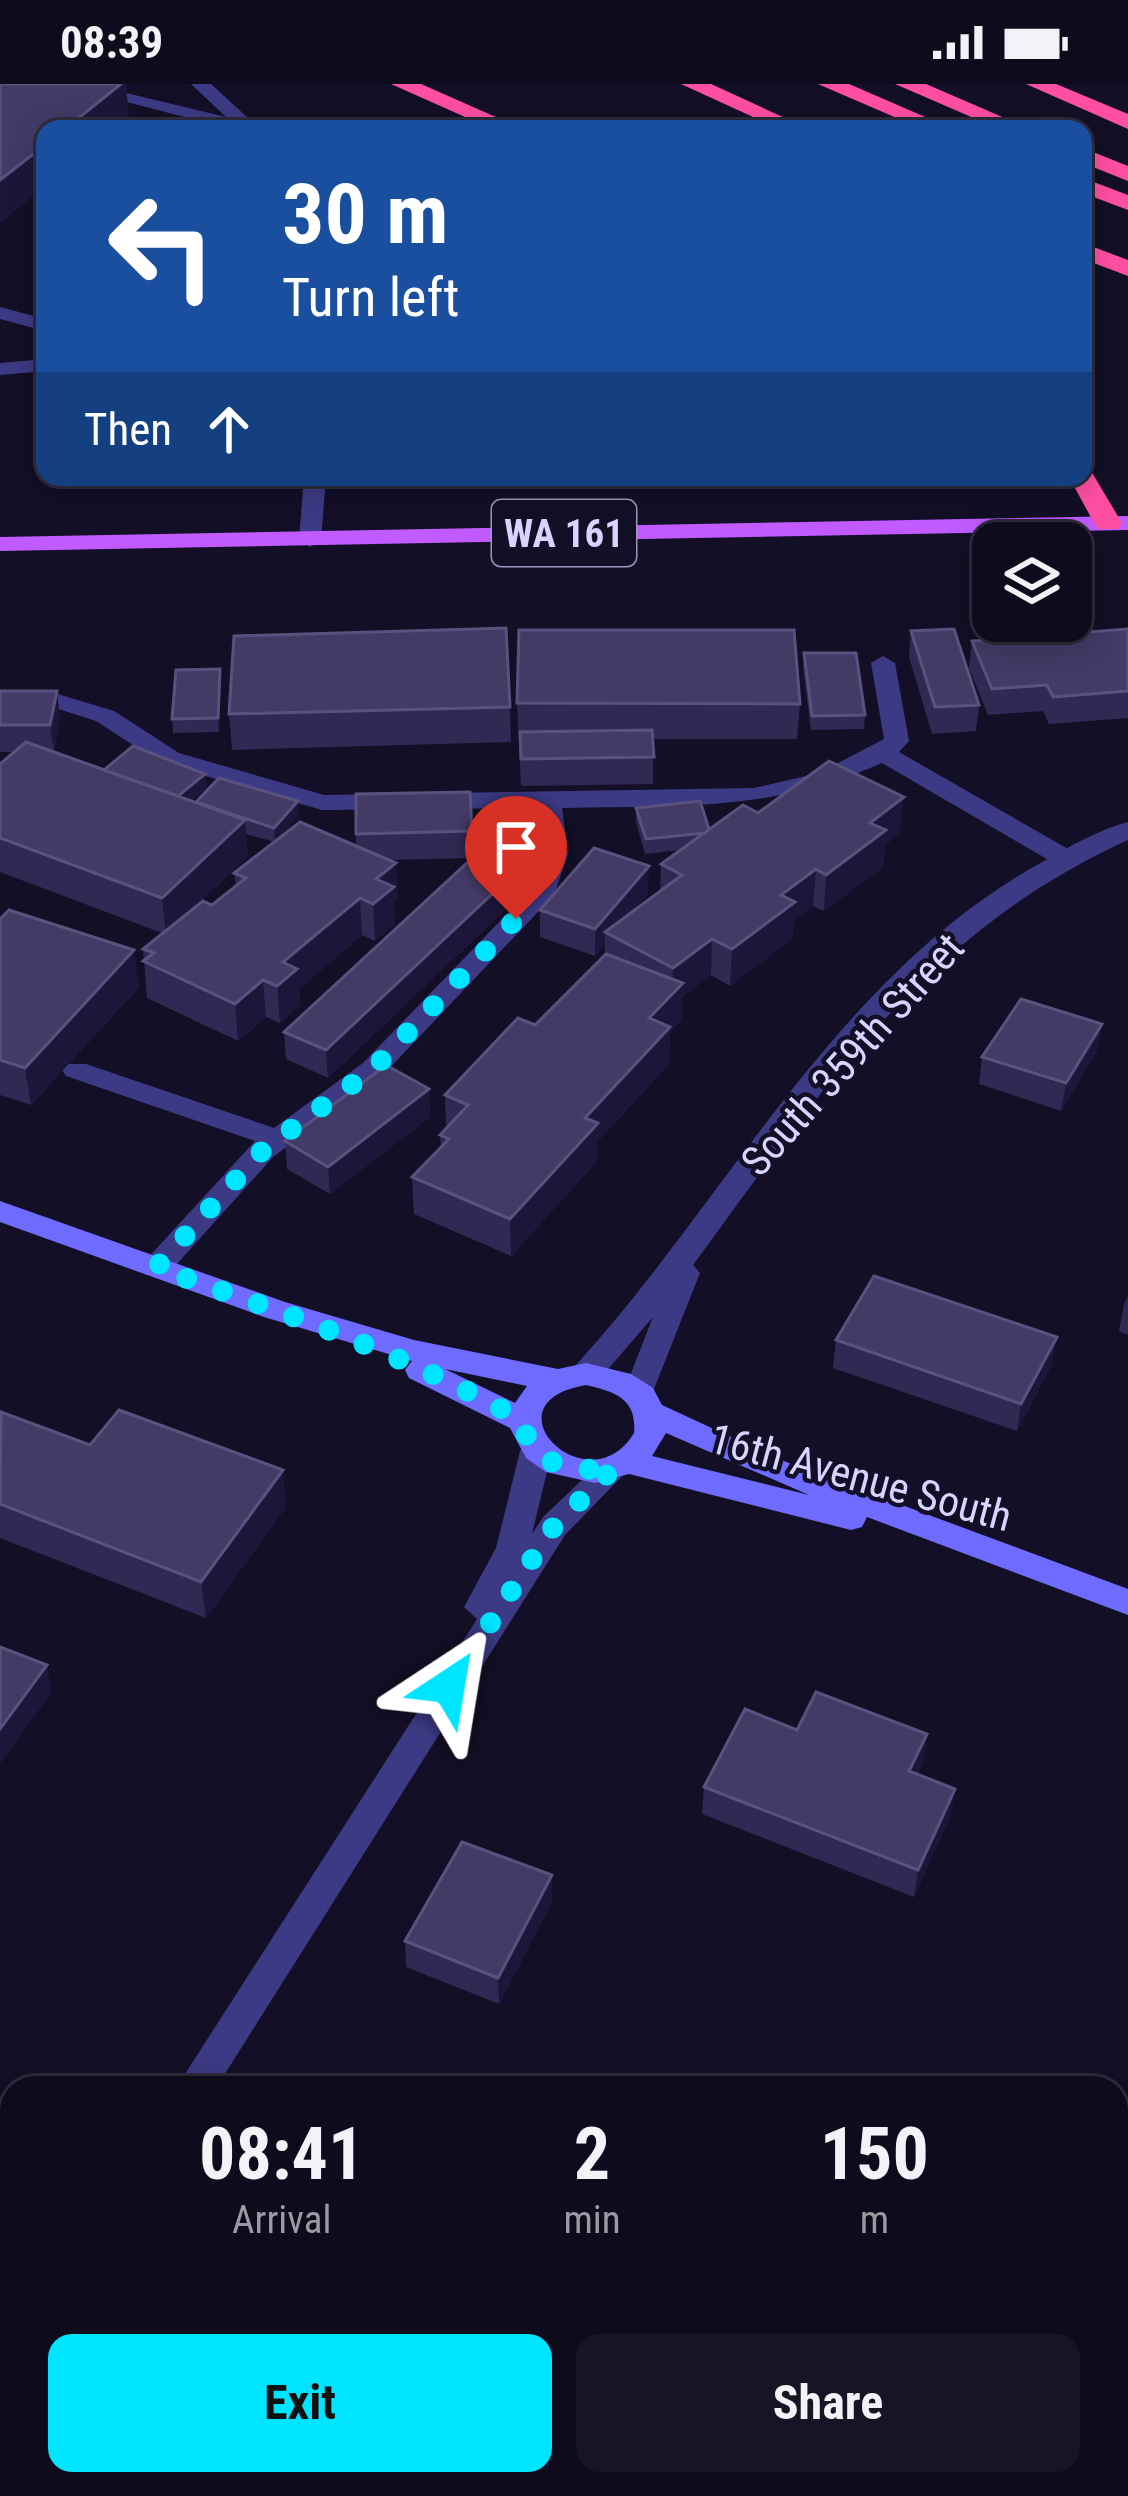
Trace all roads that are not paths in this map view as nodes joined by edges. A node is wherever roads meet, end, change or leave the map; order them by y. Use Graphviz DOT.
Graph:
graph roads {
  1 [pos="66,84"];
  2 [pos="200,84"];
  3 [pos="402,84"];
  4 [pos="692,84"];
  5 [pos="830,84"];
  6 [pos="906,84"];
  7 [pos="1037,84"];
  8 [pos="213,120"];
  9 [pos="240,120"];
  10 [pos="490,120"];
  11 [pos="777,120"];
  12 [pos="920,120"];
  13 [pos="996,120"];
  14 [pos="1128,122"];
  15 [pos="1092,159"];
  16 [pos="1128,174"];
  17 [pos="1092,189"];
  18 [pos="1128,203"];
  19 [pos="1092,254"];
  20 [pos="1128,269"];
  21 [pos="0,313"];
  22 [pos="35,322"];
  23 [pos="36,366"];
  24 [pos="0,369"];
  25 [pos="313,486"];
  26 [pos="1089,486"];
  27 [pos="1118,523"];
  28 [pos="310,540"];
  29 [pos="0,544"];
  30 [pos="884,663"];
  31 [pos="0,699"];
  32 [pos="884,753"];
  33 [pos="549,801"];
  34 [pos="1128,830"];
  35 [pos="1066,859"];
  36 [pos="76,1070"];
  37 [pos="278,1139"];
  38 [pos="0,1211"];
  39 [pos="710,1219"];
  40 [pos="156,1268"];
  41 [pos="305,1319"];
  42 [pos="572,1377"];
  43 [pos="646,1402"];
  44 [pos="530,1436"];
  45 [pos="621,1464"];
  46 [pos="1070,1582"];
  47 [pos="1128,1602"];
  48 [pos="397,1766"];
  49 [pos="203,2076"];
  1 -- 8 [label="street"];
  2 -- 9 [label="street"];
  3 -- 10 [label="highway"];
  4 -- 11 [label="highway"];
  5 -- 12 [label="highway"];
  6 -- 13 [label="highway"];
  7 -- 14 [label="highway"];
  15 -- 16 [label="highway"];
  17 -- 18 [label="highway"];
  19 -- 20 [label="highway"];
  21 -- 22 [label="street"];
  23 -- 24 [label="street"];
  25 -- 28 [label="street"];
  26 -- 27 [label="highway"];
  27 -- 28 [label="main road, WA 161"];
  28 -- 29 [label="main road, WA 161"];
  30 -- 32 [label="street"];
  31 -- 33 [label="street"];
  32 -- 33 [label="street"];
  32 -- 35 [label="street"];
  33 -- 37 [label="street"];
  34 -- 35 [label="street, South 359th Street"];
  35 -- 39 [label="street, South 359th Street"];
  36 -- 37 [label="street"];
  37 -- 40 [label="street"];
  38 -- 40 [label="street"];
  39 -- 42 [label="street, South 359th Street"];
  39 -- 43 [label="street, South 359th Street"];
  40 -- 41 [label="street"];
  41 -- 42 [label="street"];
  41 -- 44 [label="street"];
  42 -- 43 [label="street"];
  42 -- 44 [label="street"];
  43 -- 45 [label="street"];
  43 -- 46 [label="street, 16th Avenue South"];
  44 -- 45 [label="street"];
  44 -- 48 [label="street"];
  45 -- 46 [label="street, 16th Avenue South"];
  45 -- 48 [label="street"];
  46 -- 47 [label="street, 16th Avenue South"];
  48 -- 49 [label="street"];
}
